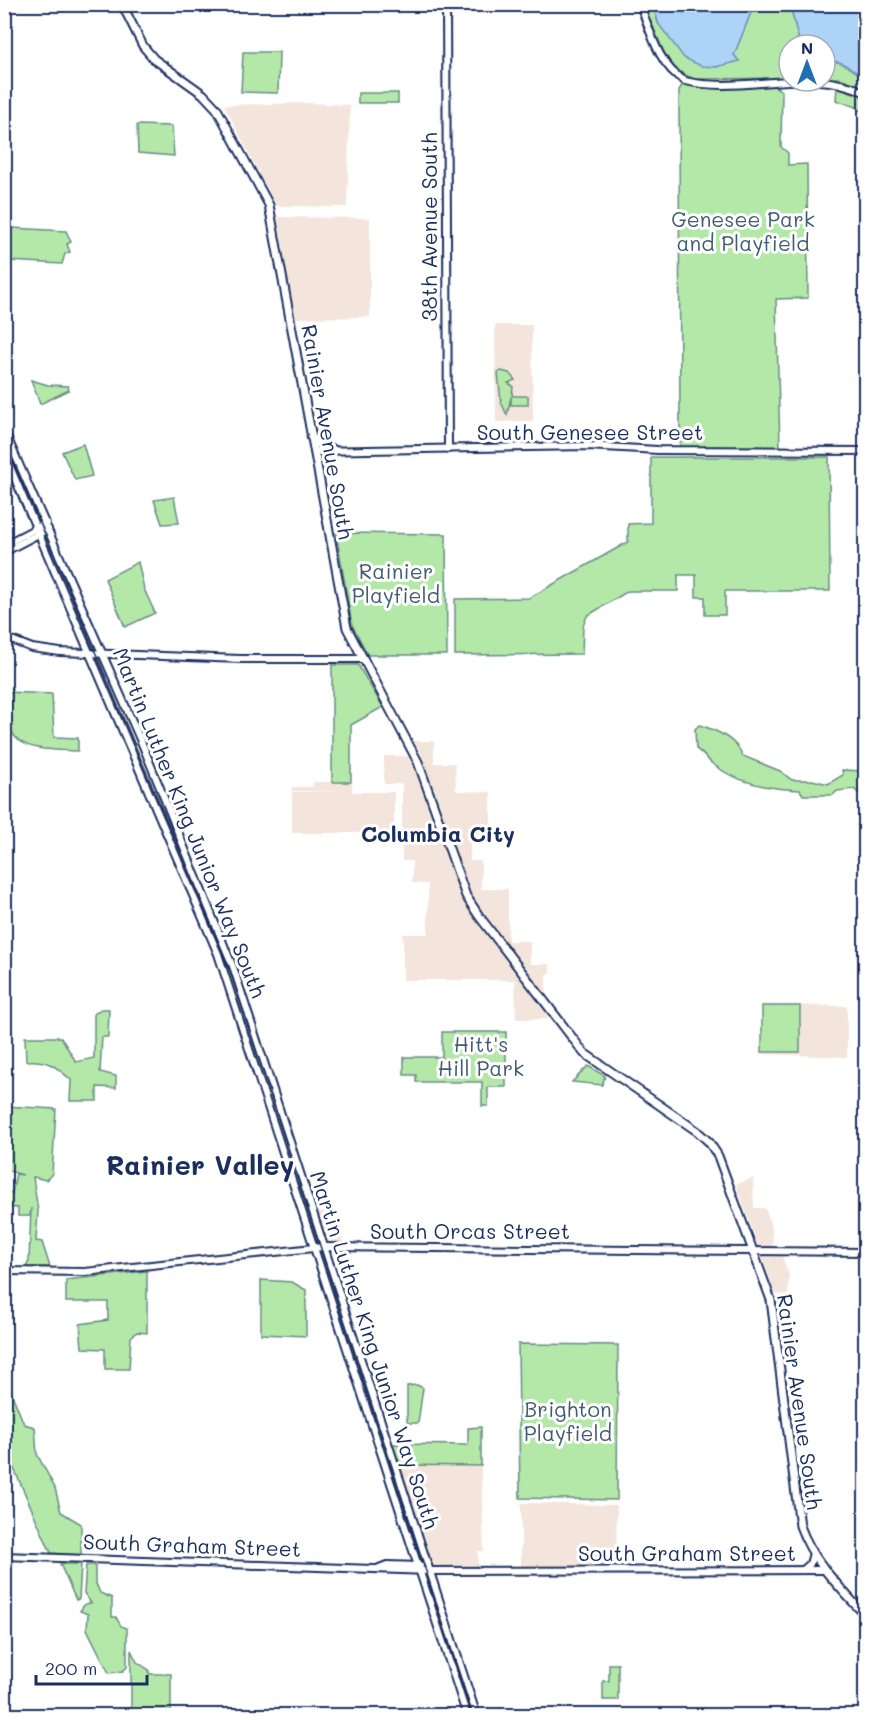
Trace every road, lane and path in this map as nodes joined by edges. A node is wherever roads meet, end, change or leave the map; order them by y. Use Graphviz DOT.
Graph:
graph roads {
  1 [pos="122,4"];
  2 [pos="446,4"];
  3 [pos="639,4"];
  4 [pos="866,93"];
  5 [pos="4,430"];
  6 [pos="311,437"];
  7 [pos="448,449"];
  8 [pos="334,450"];
  9 [pos="314,451"];
  10 [pos="866,451"];
  11 [pos="4,453"];
  12 [pos="47,526"];
  13 [pos="37,530"];
  14 [pos="4,545"];
  15 [pos="4,552"];
  16 [pos="4,637"];
  17 [pos="88,653"];
  18 [pos="103,654"];
  19 [pos="364,659"];
  20 [pos="323,1247"];
  21 [pos="312,1248"];
  22 [pos="754,1251"];
  23 [pos="866,1252"];
  24 [pos="4,1271"];
  25 [pos="813,1554"];
  26 [pos="4,1556"];
  27 [pos="418,1568"];
  28 [pos="428,1569"];
  29 [pos="802,1570"];
  30 [pos="825,1570"];
  31 [pos="866,1616"];
  32 [pos="467,1716"];
  33 [pos="477,1716"];
  1 -- 6 [label="main road, Rainier Avenue South"];
  2 -- 7 [label="main road, 38th Avenue South"];
  3 -- 4 [label="main road"];
  5 -- 12 [label="main road, Martin Luther King Junior Way South"];
  6 -- 8 [label="main road"];
  6 -- 9 [label="main road, Rainier Avenue South"];
  7 -- 8 [label="main road, South Genesee Street"];
  7 -- 10 [label="main road, South Genesee Street"];
  8 -- 9 [label="main road, South Genesee Street"];
  9 -- 19 [label="main road, Rainier Avenue South"];
  11 -- 13 [label="main road, Martin Luther King Junior Way South"];
  12 -- 13 [label="main road"];
  12 -- 18 [label="main road, Martin Luther King Junior Way South"];
  13 -- 14 [label="main road"];
  13 -- 15 [label="main road"];
  13 -- 17 [label="main road, Martin Luther King Junior Way South"];
  16 -- 17 [label="main road"];
  17 -- 18 [label="main road"];
  17 -- 21 [label="main road, Martin Luther King Junior Way South"];
  18 -- 19 [label="main road"];
  18 -- 20 [label="main road, Martin Luther King Junior Way South"];
  19 -- 22 [label="main road, Rainier Avenue South"];
  20 -- 21 [label="main road, South Orcas Street"];
  20 -- 22 [label="main road, South Orcas Street"];
  20 -- 28 [label="main road, Martin Luther King Junior Way South"];
  21 -- 24 [label="main road, South Orcas Street"];
  21 -- 27 [label="main road, Martin Luther King Junior Way South"];
  22 -- 23 [label="main road, South Orcas Street"];
  22 -- 25 [label="main road, Rainier Avenue South"];
  25 -- 29 [label="main road"];
  25 -- 30 [label="main road, Rainier Avenue South"];
  26 -- 27 [label="main road, South Graham Street"];
  27 -- 28 [label="main road, South Graham Street"];
  27 -- 32 [label="main road, Martin Luther King Junior Way South"];
  28 -- 29 [label="main road, South Graham Street"];
  28 -- 33 [label="main road, Martin Luther King Junior Way South"];
  29 -- 30 [label="main road, South Graham Street"];
  30 -- 31 [label="main road, Rainier Avenue South"];
}
